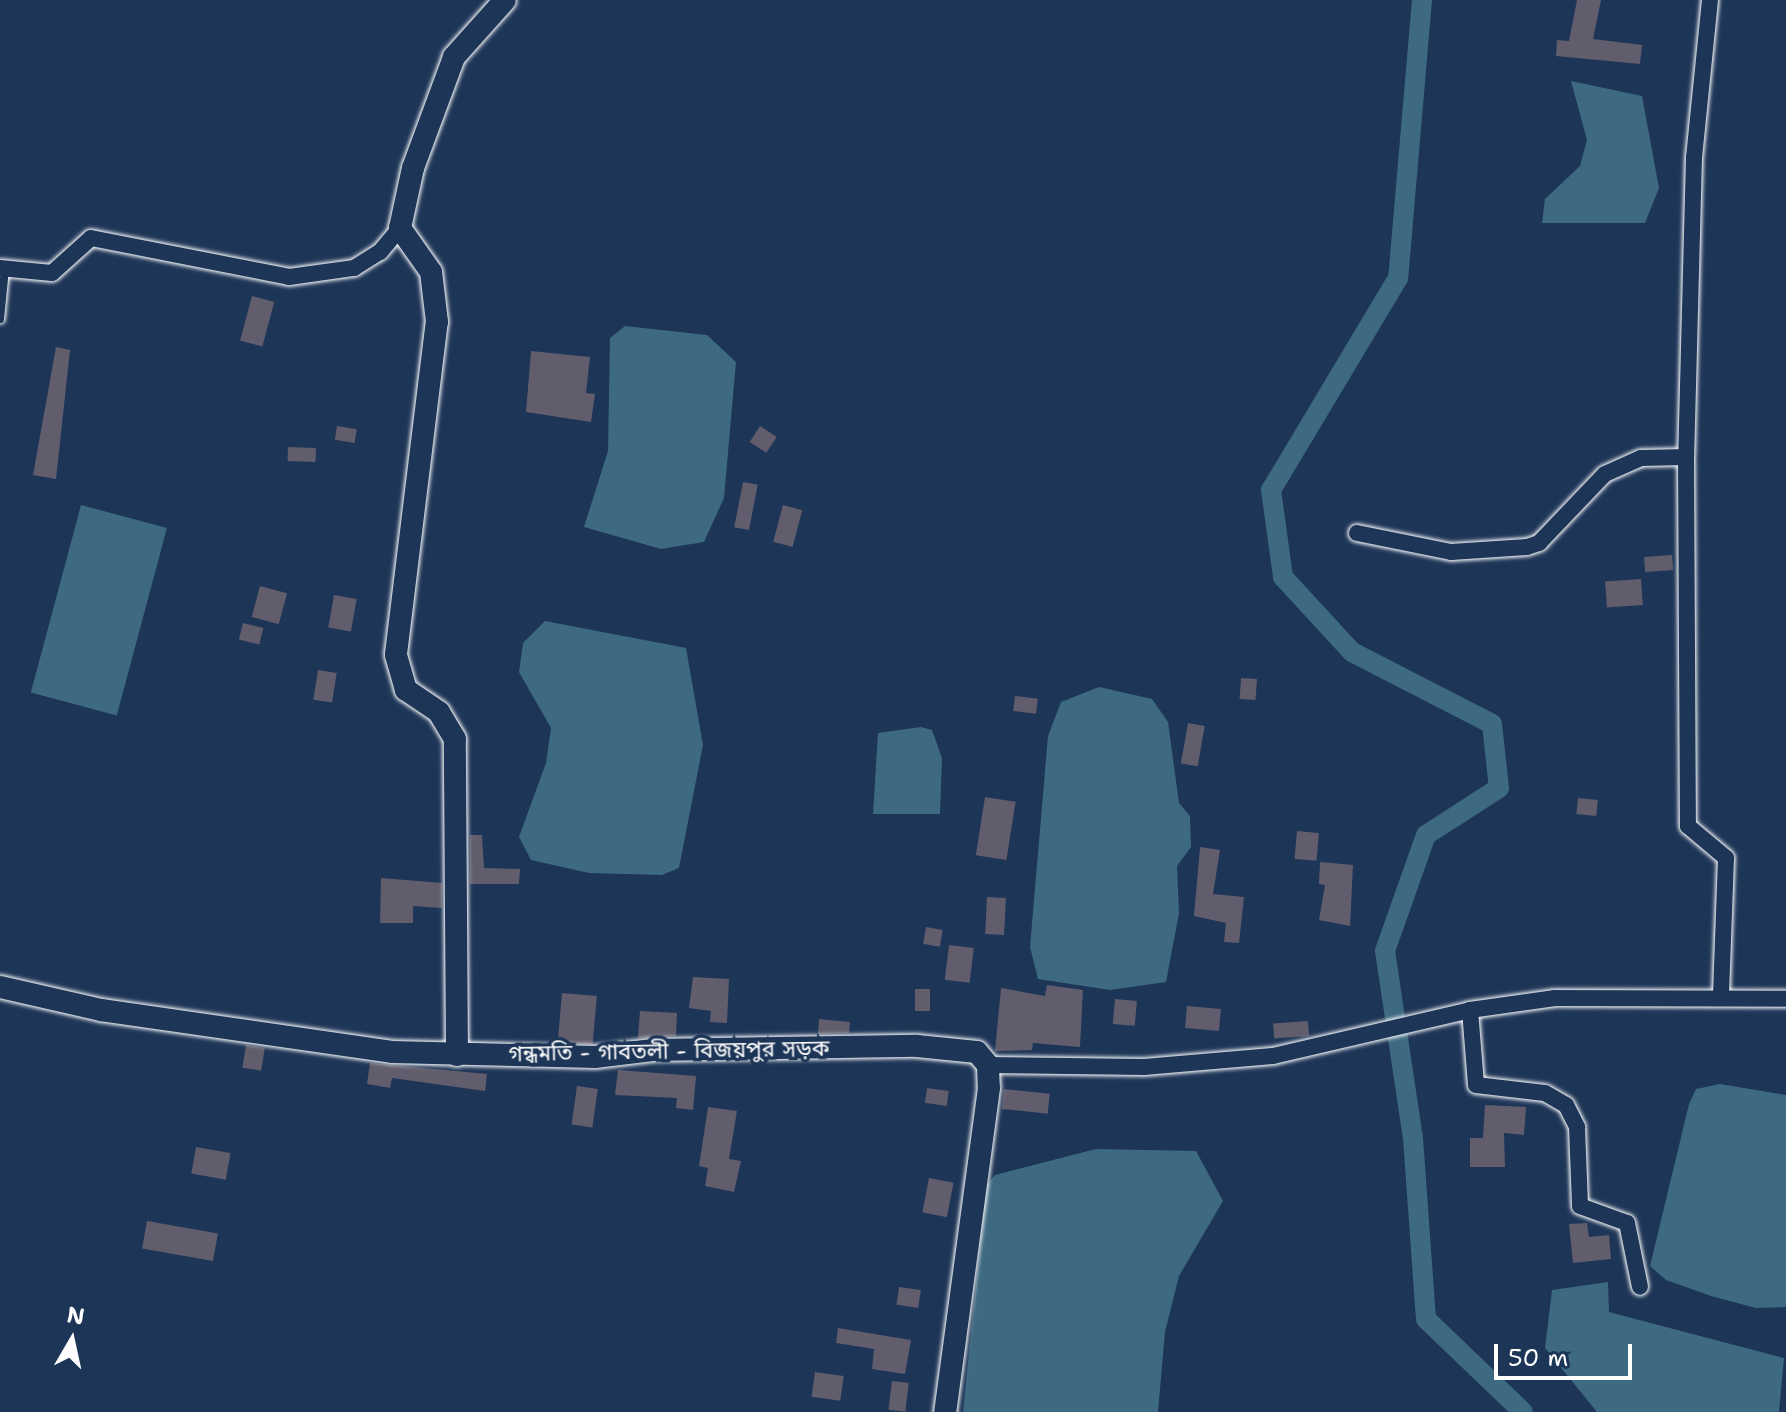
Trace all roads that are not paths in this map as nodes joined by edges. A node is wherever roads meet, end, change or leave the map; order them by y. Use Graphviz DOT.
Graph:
graph roads {
  1 [pos="505,0"];
  2 [pos="1710,0"];
  3 [pos="400,228"];
  4 [pos="3,268"];
  5 [pos="0,319"];
  6 [pos="1686,457"];
  7 [pos="1357,533"];
  8 [pos="0,987"];
  9 [pos="1721,997"];
  10 [pos="1786,999"];
  11 [pos="1470,1010"];
  12 [pos="457,1055"];
  13 [pos="988,1065"];
  14 [pos="1640,1287"];
  15 [pos="945,1412"];
  1 -- 3 [label="main road"];
  2 -- 6 [label="street"];
  3 -- 4 [label="street"];
  3 -- 12 [label="main road"];
  4 -- 5 [label="lane"];
  6 -- 7 [label="street"];
  6 -- 9 [label="street"];
  8 -- 12 [label="main road, গন্ধমতি - গাবতলী - বিজয়পুর সড়ক"];
  9 -- 10 [label="street"];
  9 -- 11 [label="street"];
  11 -- 13 [label="street"];
  11 -- 14 [label="street"];
  12 -- 13 [label="main road, গন্ধমতি - গাবতলী - বিজয়পুর সড়ক"];
  13 -- 15 [label="main road"];
}
